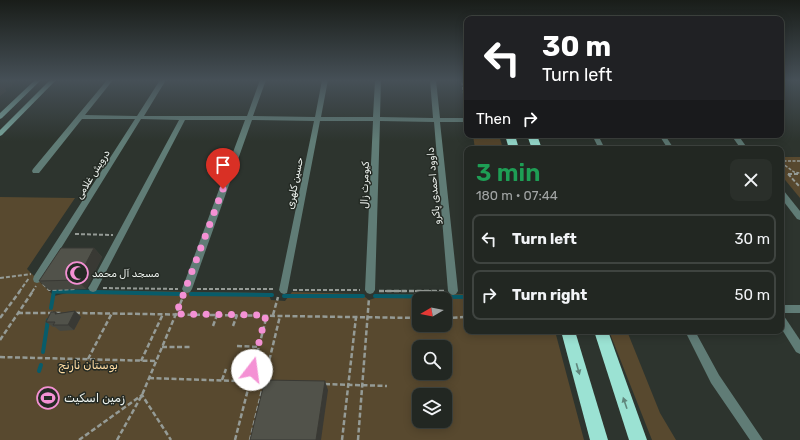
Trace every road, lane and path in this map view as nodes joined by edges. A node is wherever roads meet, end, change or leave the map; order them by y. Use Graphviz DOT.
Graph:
graph roads {
  1 [pos="17,101"];
  2 [pos="33,101"];
  3 [pos="93,101"];
  4 [pos="151,101"];
  5 [pos="255,101"];
  6 [pos="321,101"];
  7 [pos="377,101"];
  8 [pos="435,101"];
  9 [pos="0,117"];
  10 [pos="79,117"];
  11 [pos="140,118"];
  12 [pos="183,118"];
  13 [pos="249,118"];
  14 [pos="317,119"];
  15 [pos="376,119"];
  16 [pos="436,120"];
  17 [pos="464,120"];
  18 [pos="0,134"];
  19 [pos="737,138"];
  20 [pos="743,146"];
  21 [pos="784,161"];
  22 [pos="800,161"];
  23 [pos="784,165"];
  24 [pos="36,171"];
  25 [pos="800,174"];
  26 [pos="800,187"];
  27 [pos="784,198"];
  28 [pos="800,217"];
  29 [pos="66,234"];
  30 [pos="121,235"];
  31 [pos="0,278"];
  32 [pos="37,280"];
  33 [pos="93,288"];
  34 [pos="187,289"];
  35 [pos="282,290"];
  36 [pos="370,290"];
  37 [pos="453,291"];
  38 [pos="784,309"];
  39 [pos="800,309"];
  40 [pos="18,313"];
  41 [pos="65,313"];
  42 [pos="73,313"];
  43 [pos="112,313"];
  44 [pos="163,314"];
  45 [pos="176,314"];
  46 [pos="217,315"];
  47 [pos="237,315"];
  48 [pos="266,315"];
  49 [pos="273,315"];
  50 [pos="280,316"];
  51 [pos="356,317"];
  52 [pos="0,318"];
  53 [pos="368,318"];
  54 [pos="412,318"];
  55 [pos="453,318"];
  56 [pos="464,318"];
  57 [pos="453,322"];
  58 [pos="784,325"];
  59 [pos="213,326"];
  60 [pos="233,326"];
  61 [pos="569,334"];
  62 [pos="602,334"];
  63 [pos="692,334"];
  64 [pos="0,340"];
  65 [pos="237,346"];
  66 [pos="162,347"];
  67 [pos="192,347"];
  68 [pos="258,347"];
  69 [pos="800,349"];
  70 [pos="0,357"];
  71 [pos="88,359"];
  72 [pos="141,360"];
  73 [pos="156,361"];
  74 [pos="226,369"];
  75 [pos="148,378"];
  76 [pos="222,380"];
  77 [pos="250,381"];
  78 [pos="264,382"];
  79 [pos="272,382"];
  80 [pos="318,383"];
  81 [pos="348,384"];
  82 [pos="362,385"];
  83 [pos="388,386"];
  84 [pos="142,395"];
  85 [pos="80,440"];
  86 [pos="117,440"];
  87 [pos="171,440"];
  88 [pos="235,440"];
  89 [pos="250,440"];
  90 [pos="342,440"];
  91 [pos="358,440"];
  92 [pos="599,440"];
  93 [pos="638,440"];
  94 [pos="757,440"];
  1 -- 9 [label="main road"];
  2 -- 18 [label="main road"];
  3 -- 10 [label="street"];
  4 -- 11 [label="street, درویش غلامی"];
  5 -- 13 [label="street"];
  6 -- 14 [label="street, حسین کلهری"];
  7 -- 15 [label="street, کیومرث زال"];
  8 -- 16 [label="street, داوود احمدی پاکرو"];
  10 -- 11 [label="street"];
  10 -- 24 [label="street"];
  11 -- 12 [label="street"];
  11 -- 29 [label="street, درویش غلامی"];
  12 -- 13 [label="street"];
  12 -- 30 [label="street"];
  13 -- 14 [label="street"];
  13 -- 34 [label="street"];
  14 -- 15 [label="street"];
  14 -- 35 [label="street, حسین کلهری"];
  15 -- 16 [label="street"];
  15 -- 36 [label="street, کیومرث زال"];
  16 -- 17 [label="street"];
  16 -- 37 [label="street, داوود احمدی پاکرو"];
  19 -- 20 [label="street"];
  21 -- 22 [label="path"];
  23 -- 25 [label="path"];
  25 -- 26 [label="path"];
  27 -- 28 [label="street"];
  29 -- 30 [label="path"];
  29 -- 32 [label="street, درویش غلامی"];
  30 -- 33 [label="street"];
  31 -- 52 [label="path"];
  33 -- 34 [label="path"];
  33 -- 40 [label="path"];
  34 -- 35 [label="path"];
  34 -- 45 [label="path"];
  35 -- 36 [label="path"];
  35 -- 49 [label="path"];
  36 -- 37 [label="path"];
  36 -- 53 [label="path"];
  38 -- 39 [label="street"];
  40 -- 41 [label="path"];
  40 -- 64 [label="path"];
  42 -- 43 [label="path"];
  43 -- 44 [label="path"];
  43 -- 71 [label="path"];
  44 -- 45 [label="path"];
  44 -- 72 [label="path"];
  45 -- 46 [label="path"];
  45 -- 66 [label="path"];
  46 -- 47 [label="path"];
  46 -- 59 [label="path"];
  47 -- 48 [label="path"];
  47 -- 60 [label="path"];
  48 -- 49 [label="path"];
  48 -- 68 [label="path"];
  49 -- 50 [label="path"];
  50 -- 51 [label="path"];
  50 -- 78 [label="path"];
  51 -- 53 [label="path"];
  51 -- 81 [label="path"];
  53 -- 54 [label="path"];
  53 -- 82 [label="path"];
  55 -- 56 [label="path"];
  55 -- 57 [label="path"];
  58 -- 69 [label="street"];
  61 -- 92 [label="highway, one-way"];
  93 -- 62 [label="highway, one-way"];
  63 -- 94 [label="street"];
  65 -- 68 [label="path"];
  66 -- 67 [label="path"];
  66 -- 73 [label="path"];
  68 -- 77 [label="path"];
  70 -- 71 [label="path"];
  71 -- 72 [label="path"];
  72 -- 73 [label="path"];
  73 -- 75 [label="path"];
  74 -- 76 [label="path"];
  75 -- 76 [label="path"];
  75 -- 84 [label="path"];
  76 -- 77 [label="path"];
  77 -- 78 [label="path"];
  77 -- 88 [label="path"];
  78 -- 79 [label="path"];
  78 -- 89 [label="path"];
  80 -- 81 [label="path"];
  81 -- 82 [label="path"];
  81 -- 90 [label="path"];
  82 -- 83 [label="path"];
  82 -- 91 [label="path"];
  84 -- 85 [label="path"];
  84 -- 86 [label="path"];
  84 -- 87 [label="path"];
}
